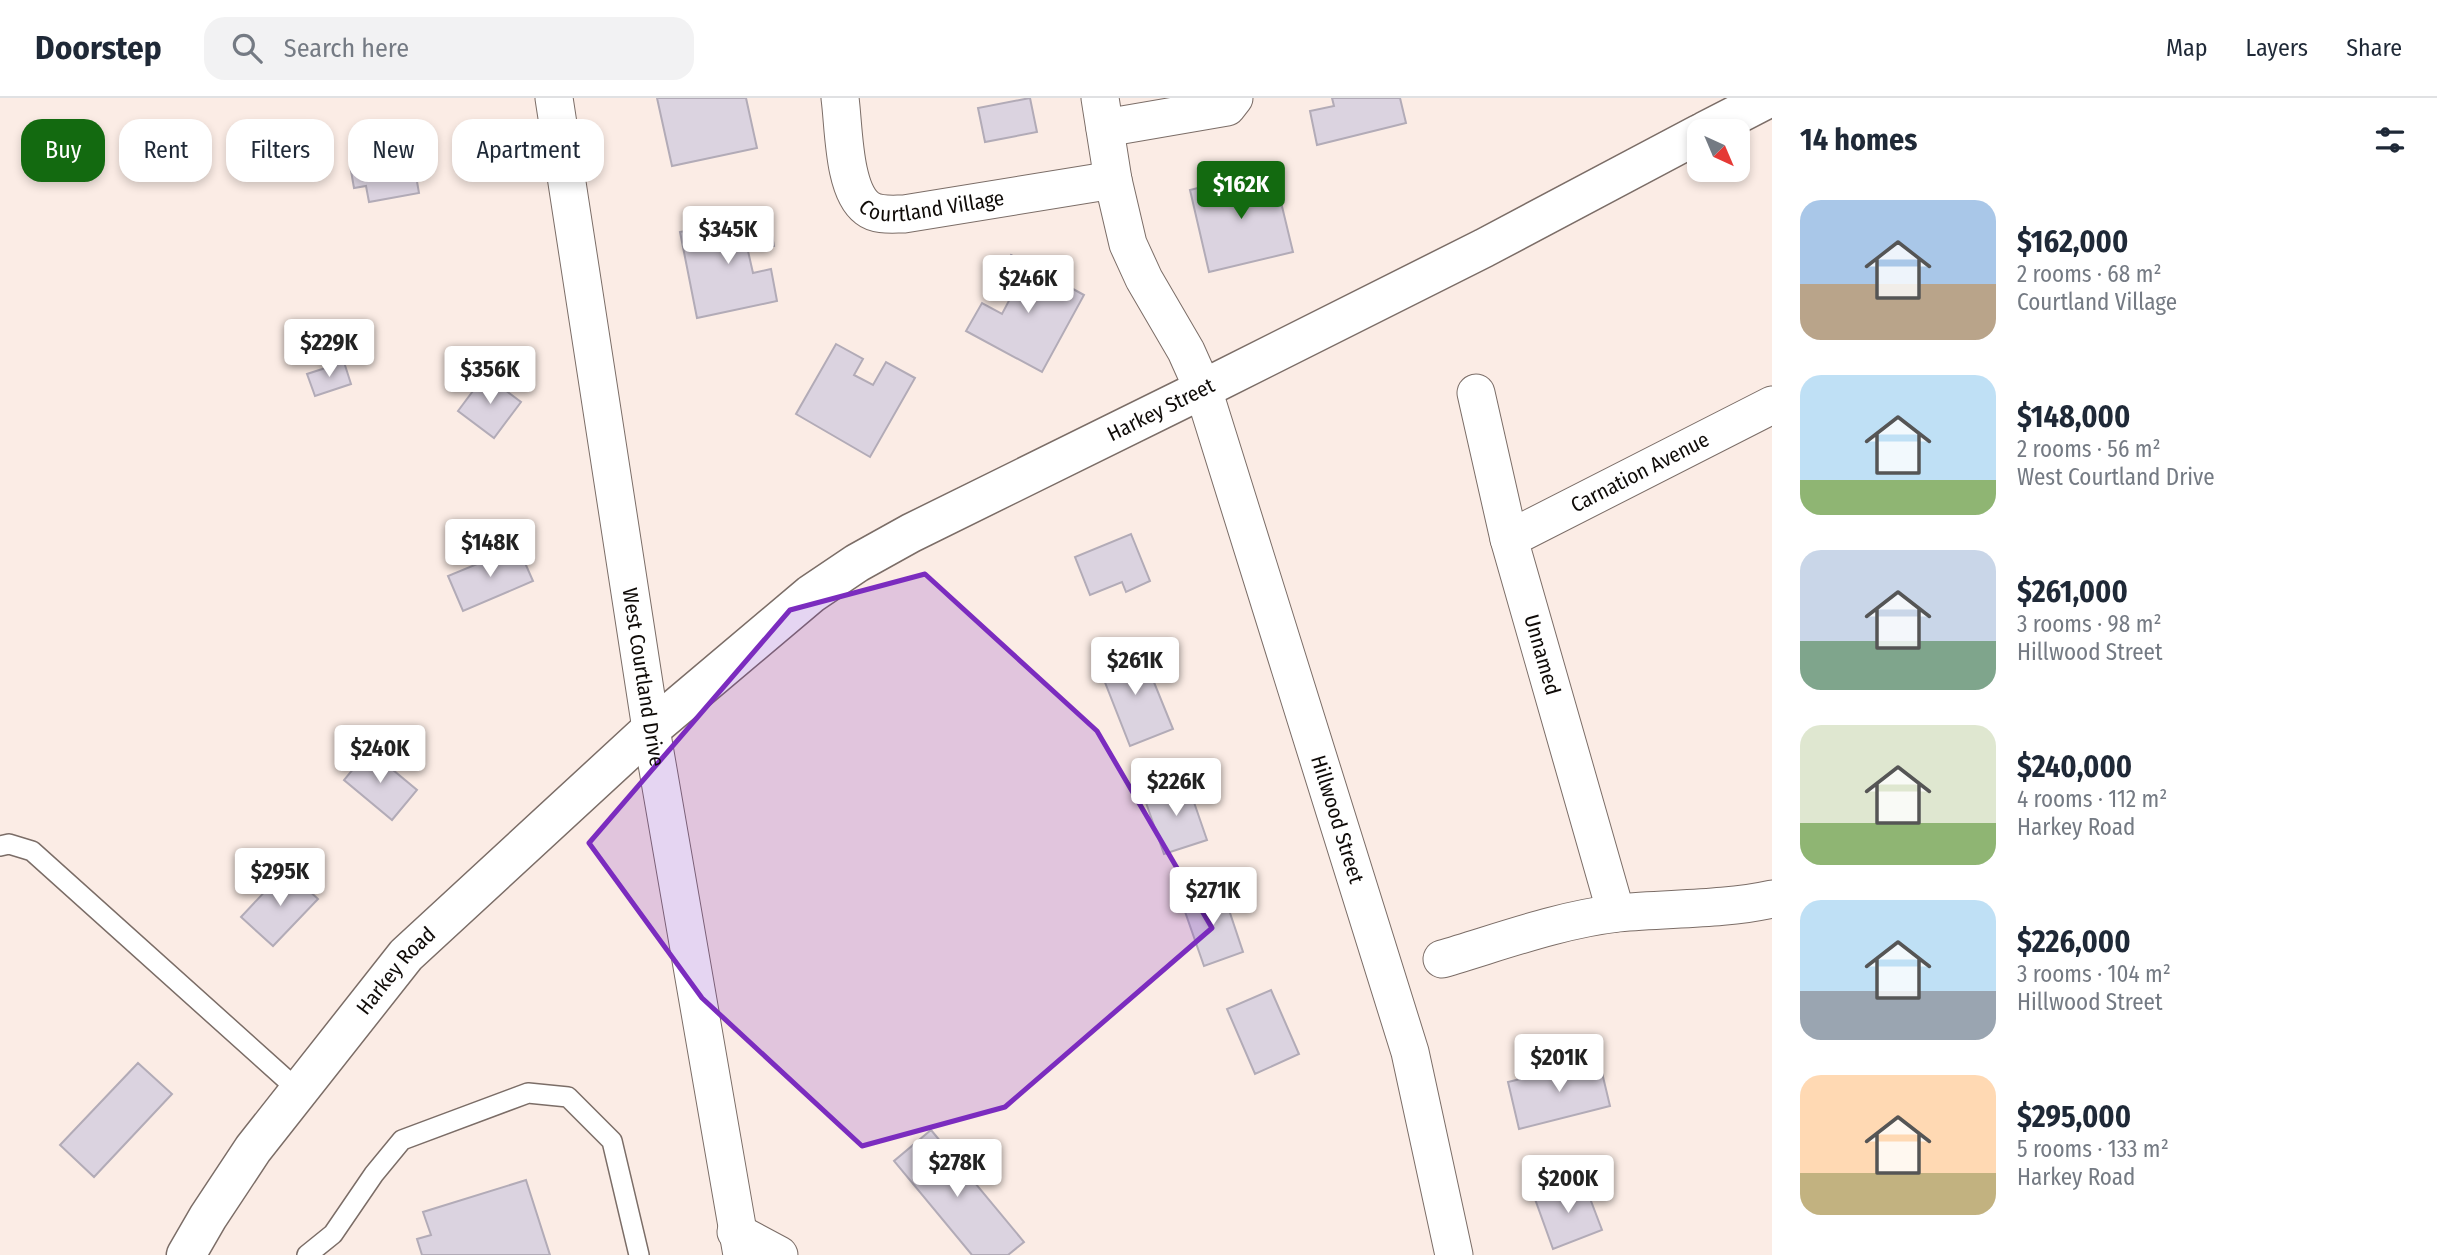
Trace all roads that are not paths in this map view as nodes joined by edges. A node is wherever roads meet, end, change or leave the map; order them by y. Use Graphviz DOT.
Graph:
graph roads {
  1 [pos="554,98"];
  2 [pos="840,98"];
  3 [pos="1234,98"];
  4 [pos="1769,98"];
  5 [pos="1103,113"];
  6 [pos="1728,119"];
  7 [pos="1687,140"];
  8 [pos="1113,180"];
  9 [pos="1203,389"];
  10 [pos="1476,393"];
  11 [pos="1772,405"];
  12 [pos="1509,539"];
  13 [pos="651,729"];
  14 [pos="0,846"];
  15 [pos="1772,899"];
  16 [pos="1616,914"];
  17 [pos="1442,959"];
  18 [pos="298,1090"];
  19 [pos="739,1244"];
  20 [pos="186,1255"];
  21 [pos="307,1255"];
  22 [pos="639,1255"];
  23 [pos="779,1255"];
  24 [pos="1454,1255"];
  1 -- 13 [label="street, West Courtland Drive"];
  2 -- 8 [label="street, Courtland Village"];
  3 -- 5 [label="street"];
  4 -- 6 [label="street"];
  5 -- 8 [label="street"];
  7 -- 9 [label="street, Harkey Street"];
  8 -- 9 [label="street"];
  9 -- 13 [label="street, Harkey Street"];
  9 -- 24 [label="street, Hillwood Street"];
  10 -- 12 [label="street, Unnamed"];
  11 -- 12 [label="street, Carnation Avenue"];
  12 -- 16 [label="street, Unnamed"];
  13 -- 18 [label="street, Harkey Road"];
  13 -- 19 [label="street, West Courtland Drive"];
  14 -- 18 [label="lane"];
  15 -- 16 [label="street"];
  16 -- 17 [label="street"];
  18 -- 20 [label="street, Harkey Road"];
  19 -- 23 [label="street"];
  21 -- 22 [label="lane"];
}
